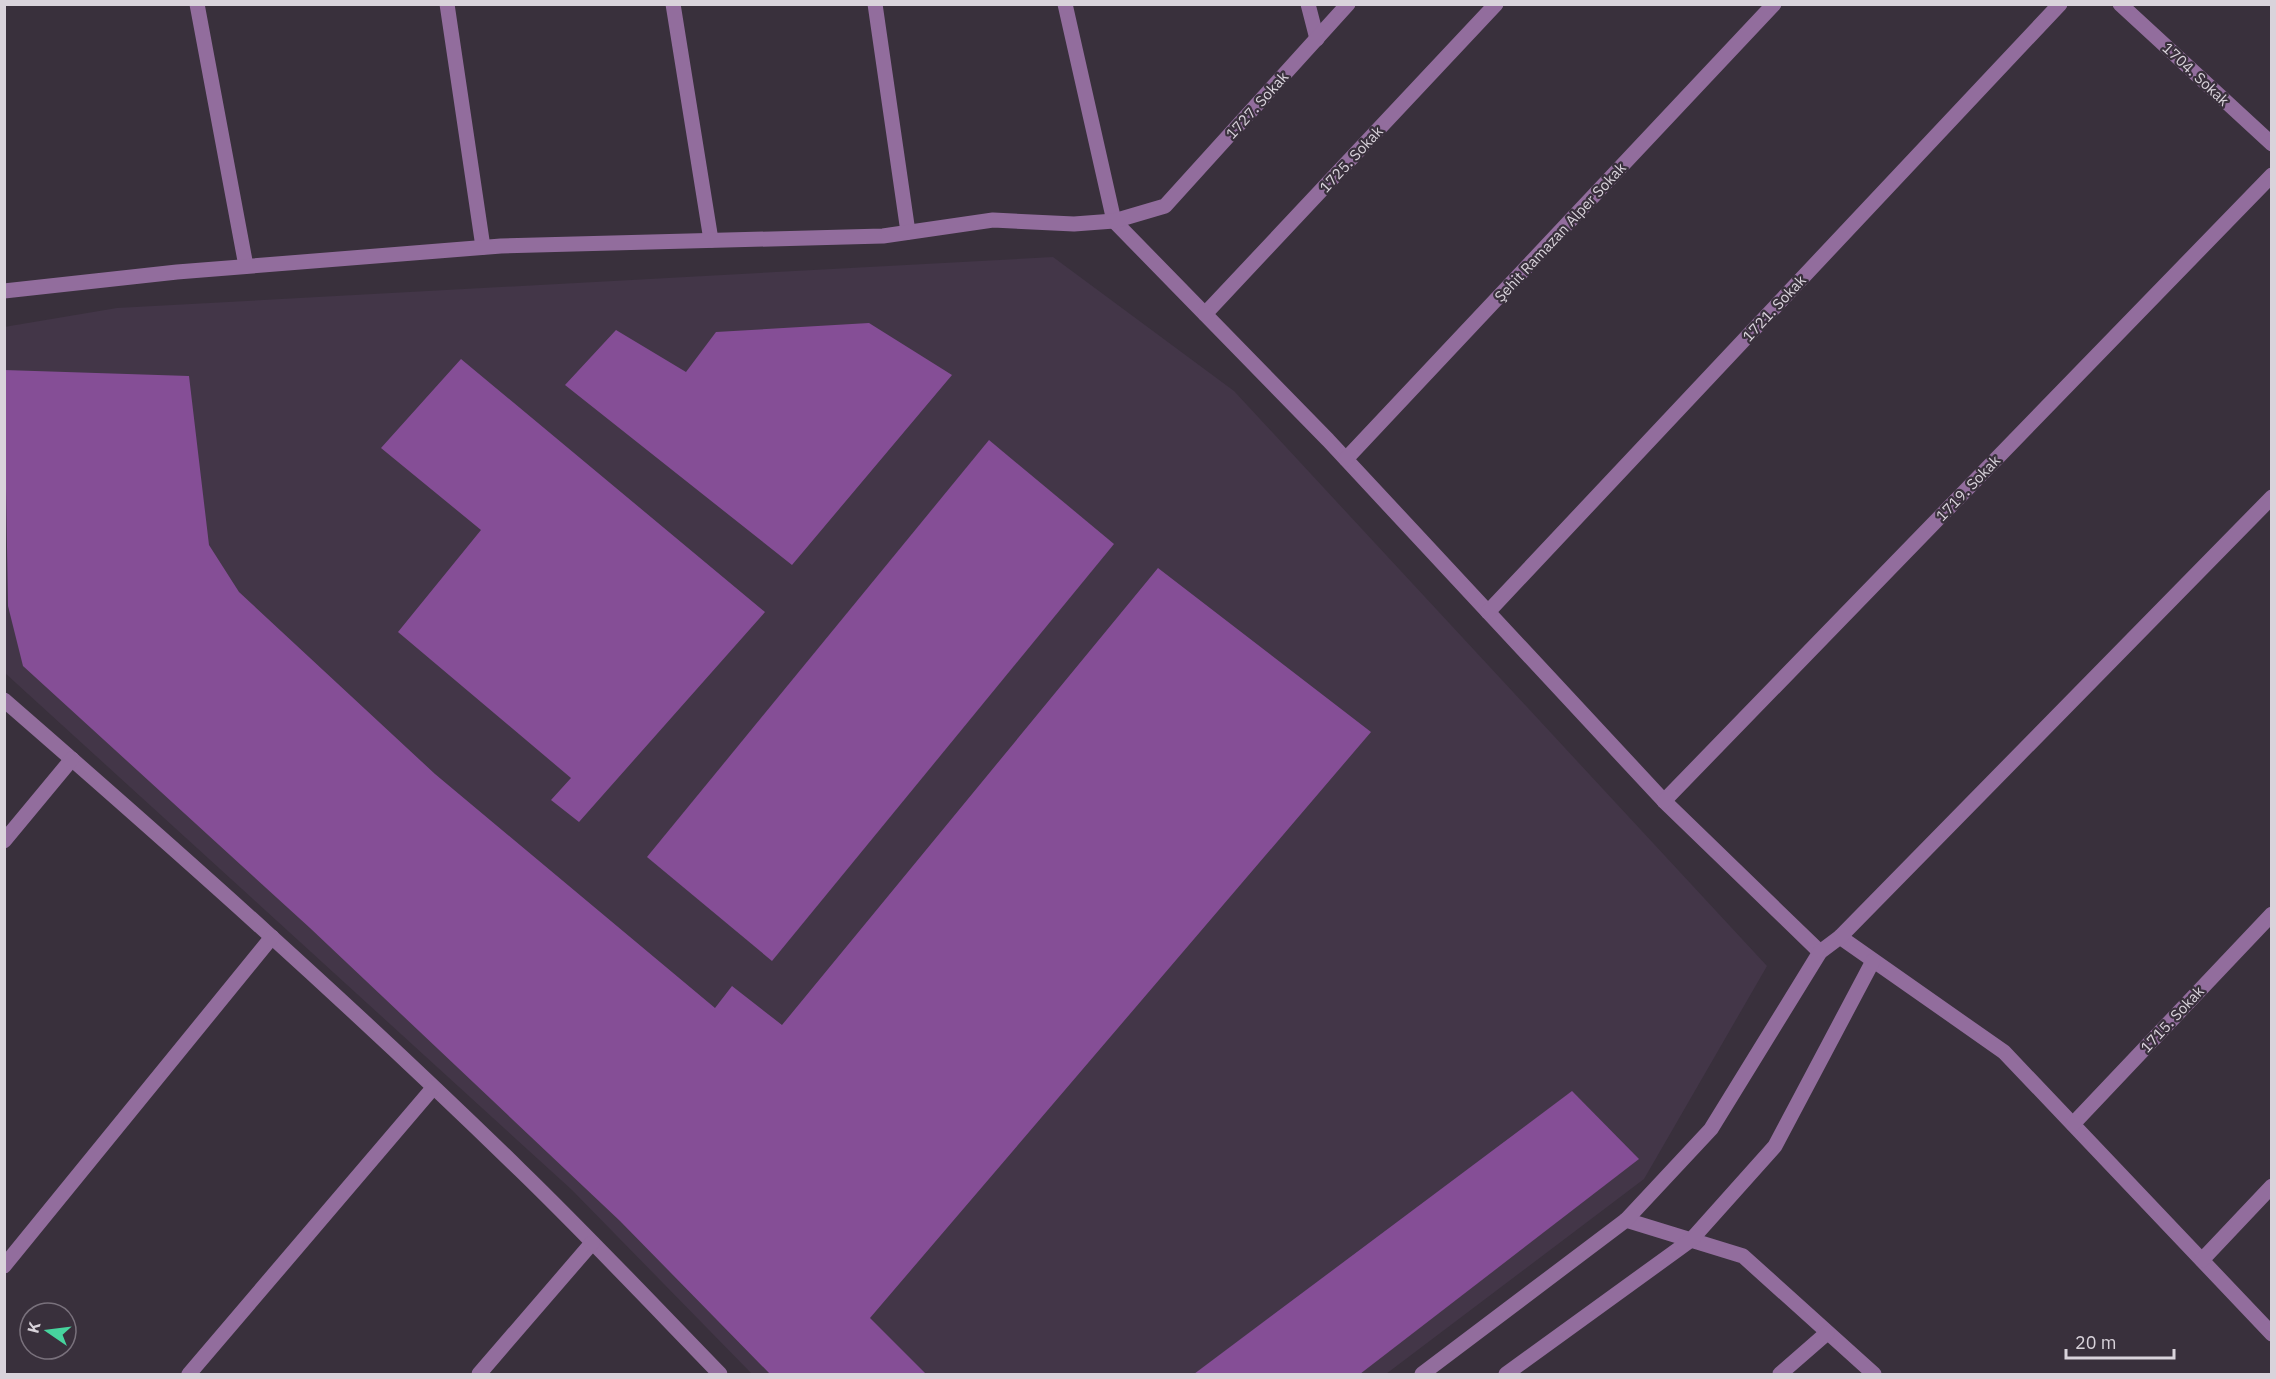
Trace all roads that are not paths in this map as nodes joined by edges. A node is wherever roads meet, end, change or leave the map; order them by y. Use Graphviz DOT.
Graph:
graph roads {
  1 [pos="197,4"];
  2 [pos="447,4"];
  3 [pos="673,4"];
  4 [pos="875,4"];
  5 [pos="1065,4"];
  6 [pos="1308,4"];
  7 [pos="1348,4"];
  8 [pos="1496,4"];
  9 [pos="1774,4"];
  10 [pos="2060,4"];
  11 [pos="2120,4"];
  12 [pos="1317,39"];
  13 [pos="2271,144"];
  14 [pos="2271,175"];
  15 [pos="1114,221"];
  16 [pos="908,232"];
  17 [pos="711,240"];
  18 [pos="483,247"];
  19 [pos="246,266"];
  20 [pos="4,291"];
  21 [pos="1205,314"];
  22 [pos="1346,459"];
  23 [pos="2271,497"];
  24 [pos="1488,612"];
  25 [pos="4,700"];
  26 [pos="72,759"];
  27 [pos="1664,801"];
  28 [pos="4,842"];
  29 [pos="2271,914"];
  30 [pos="272,937"];
  31 [pos="1840,937"];
  32 [pos="1820,952"];
  33 [pos="1873,961"];
  34 [pos="433,1088"];
  35 [pos="2073,1124"];
  36 [pos="2271,1186"];
  37 [pos="1626,1220"];
  38 [pos="1690,1240"];
  39 [pos="592,1243"];
  40 [pos="2202,1260"];
  41 [pos="4,1266"];
  42 [pos="1827,1333"];
  43 [pos="2271,1334"];
  44 [pos="189,1374"];
  45 [pos="479,1374"];
  46 [pos="720,1374"];
  47 [pos="1422,1374"];
  48 [pos="1506,1374"];
  49 [pos="1780,1374"];
  50 [pos="1874,1374"];
  1 -- 19 [label="street"];
  2 -- 18 [label="street"];
  3 -- 17 [label="street"];
  4 -- 16 [label="street"];
  5 -- 15 [label="street"];
  6 -- 12 [label="street"];
  7 -- 12 [label="street, 1727. Sokak"];
  8 -- 21 [label="street, 1725. Sokak"];
  9 -- 22 [label="street, Şehit Ramazan Alper Sokak"];
  10 -- 24 [label="street, 1721. Sokak"];
  11 -- 13 [label="street, 1704. Sokak"];
  12 -- 15 [label="street, 1727. Sokak"];
  14 -- 27 [label="street, 1719. Sokak"];
  15 -- 16 [label="street"];
  15 -- 21 [label="street"];
  16 -- 17 [label="street"];
  17 -- 18 [label="street"];
  18 -- 19 [label="street"];
  19 -- 20 [label="street"];
  21 -- 22 [label="street"];
  22 -- 24 [label="street"];
  23 -- 31 [label="street"];
  24 -- 27 [label="street"];
  25 -- 26 [label="street"];
  26 -- 28 [label="street"];
  26 -- 30 [label="street"];
  27 -- 32 [label="street"];
  29 -- 35 [label="street, 1715. Sokak"];
  30 -- 34 [label="street"];
  30 -- 41 [label="street"];
  31 -- 32 [label="street"];
  31 -- 33 [label="street"];
  32 -- 37 [label="street"];
  33 -- 35 [label="street"];
  33 -- 38 [label="street"];
  34 -- 39 [label="street"];
  34 -- 44 [label="street"];
  35 -- 40 [label="street"];
  36 -- 40 [label="street"];
  37 -- 38 [label="street"];
  37 -- 47 [label="street"];
  38 -- 42 [label="street"];
  38 -- 48 [label="street"];
  39 -- 45 [label="street"];
  39 -- 46 [label="street"];
  40 -- 43 [label="street"];
  42 -- 49 [label="street"];
  42 -- 50 [label="street"];
}
